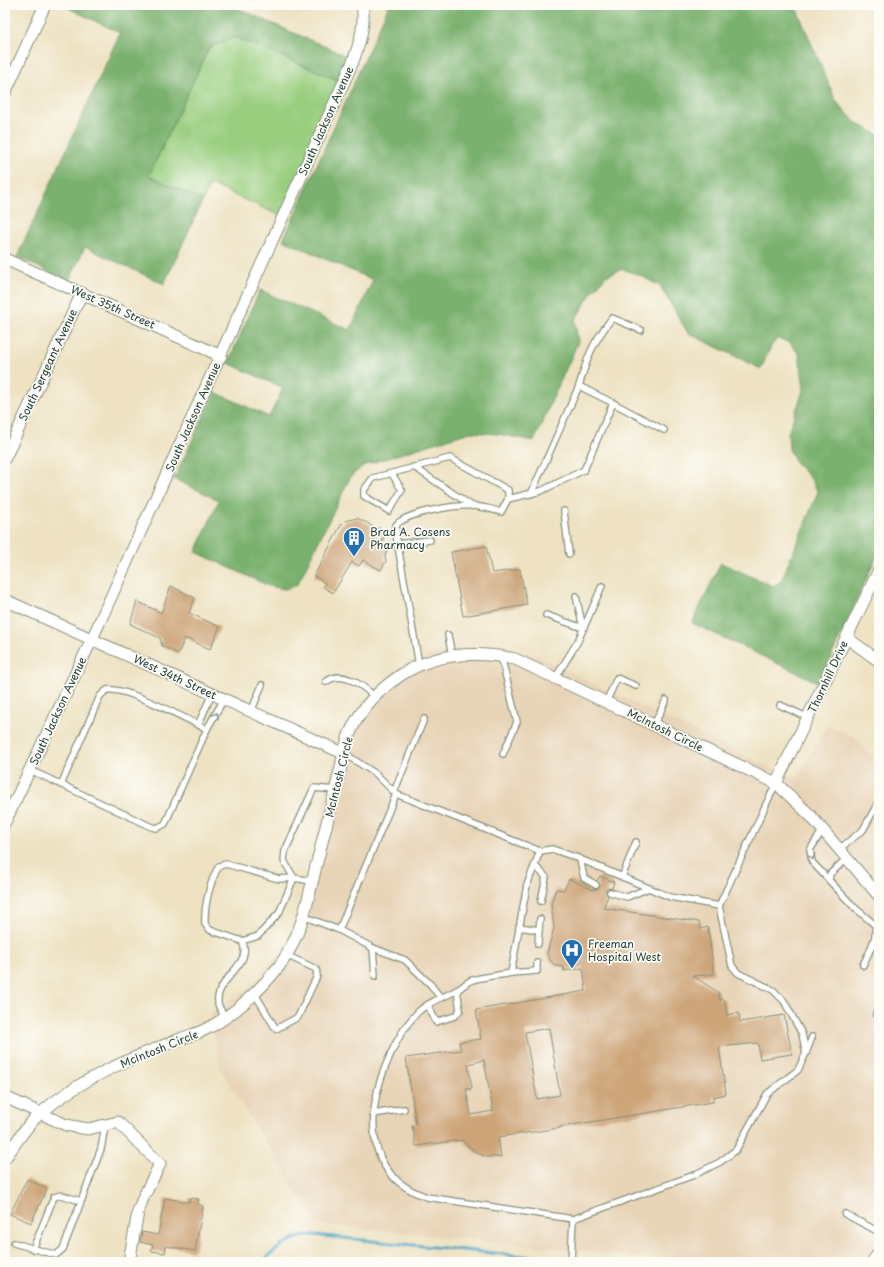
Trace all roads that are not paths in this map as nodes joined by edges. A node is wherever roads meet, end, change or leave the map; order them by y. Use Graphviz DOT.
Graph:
graph roads {
  1 [pos="45,5"];
  2 [pos="362,5"];
  3 [pos="5,93"];
  4 [pos="5,258"];
  5 [pos="82,293"];
  6 [pos="641,330"];
  7 [pos="221,356"];
  8 [pos="579,386"];
  9 [pos="613,403"];
  10 [pos="664,430"];
  11 [pos="5,458"];
  12 [pos="414,467"];
  13 [pos="392,474"];
  14 [pos="531,494"];
  15 [pos="508,499"];
  16 [pos="472,506"];
  17 [pos="564,511"];
  18 [pos="430,540"];
  19 [pos="398,544"];
  20 [pos="569,554"];
  21 [pos="879,570"];
  22 [pos="602,586"];
  23 [pos="576,596"];
  24 [pos="5,600"];
  25 [pos="546,615"];
  26 [pos="583,628"];
  27 [pos="448,635"];
  28 [pos="847,638"];
  29 [pos="92,639"];
  30 [pos="452,656"];
  31 [pos="501,656"];
  32 [pos="879,661"];
  33 [pos="419,665"];
  34 [pos="556,677"];
  35 [pos="326,682"];
  36 [pos="262,685"];
  37 [pos="636,686"];
  38 [pos="212,694"];
  39 [pos="375,697"];
  40 [pos="224,699"];
  41 [pos="666,700"];
  42 [pos="606,702"];
  43 [pos="780,705"];
  44 [pos="250,712"];
  45 [pos="809,718"];
  46 [pos="424,719"];
  47 [pos="198,725"];
  48 [pos="654,725"];
  49 [pos="207,729"];
  50 [pos="344,754"];
  51 [pos="503,754"];
  52 [pos="30,770"];
  53 [pos="776,783"];
  54 [pos="61,785"];
  55 [pos="335,790"];
  56 [pos="395,793"];
  57 [pos="878,803"];
  58 [pos="5,822"];
  59 [pos="822,831"];
  60 [pos="636,842"];
  61 [pos="838,850"];
  62 [pos="540,851"];
  63 [pos="580,859"];
  64 [pos="846,859"];
  65 [pos="535,866"];
  66 [pos="622,877"];
  67 [pos="294,878"];
  68 [pos="829,880"];
  69 [pos="312,881"];
  70 [pos="596,885"];
  71 [pos="649,888"];
  72 [pos="610,892"];
  73 [pos="879,896"];
  74 [pos="541,901"];
  75 [pos="719,906"];
  76 [pos="303,916"];
  77 [pos="540,919"];
  78 [pos="519,927"];
  79 [pos="339,930"];
  80 [pos="539,930"];
  81 [pos="242,941"];
  82 [pos="538,944"];
  83 [pos="373,948"];
  84 [pos="286,955"];
  85 [pos="537,963"];
  86 [pos="863,965"];
  87 [pos="512,973"];
  88 [pos="375,976"];
  89 [pos="457,990"];
  90 [pos="255,994"];
  91 [pos="440,997"];
  92 [pos="428,1005"];
  93 [pos="879,1007"];
  94 [pos="879,1016"];
  95 [pos="225,1017"];
  96 [pos="812,1037"];
  97 [pos="806,1053"];
  98 [pos="5,1098"];
  99 [pos="404,1109"];
  100 [pos="40,1113"];
  101 [pos="374,1114"];
  102 [pos="105,1126"];
  103 [pos="5,1158"];
  104 [pos="81,1201"];
  105 [pos="845,1214"];
  106 [pos="573,1219"];
  107 [pos="879,1232"];
  108 [pos="14,1243"];
  109 [pos="33,1249"];
  110 [pos="879,1253"];
  111 [pos="129,1262"];
  112 [pos="571,1262"];
  113 [pos="872,1262"];
  1 -- 3 [label="street"];
  2 -- 7 [label="street, South Jackson Avenue"];
  4 -- 5 [label="street, West 35th Street"];
  5 -- 7 [label="street, West 35th Street"];
  5 -- 11 [label="street, South Sergeant Avenue"];
  6 -- 8 [label="lane"];
  7 -- 29 [label="street, South Jackson Avenue"];
  8 -- 9 [label="lane"];
  8 -- 14 [label="lane"];
  9 -- 10 [label="lane"];
  9 -- 14 [label="lane"];
  12 -- 13 [label="lane"];
  12 -- 15 [label="lane"];
  12 -- 16 [label="lane"];
  13 -- 13 [label="lane"];
  14 -- 15 [label="lane"];
  15 -- 16 [label="lane"];
  16 -- 19 [label="lane"];
  17 -- 20 [label="lane"];
  18 -- 19 [label="lane"];
  19 -- 33 [label="lane"];
  21 -- 28 [label="street, Thornhill Drive"];
  22 -- 26 [label="lane"];
  23 -- 26 [label="lane"];
  24 -- 29 [label="street, West 34th Street"];
  25 -- 26 [label="lane"];
  26 -- 34 [label="lane"];
  27 -- 30 [label="lane"];
  28 -- 32 [label="street"];
  28 -- 45 [label="street, Thornhill Drive"];
  29 -- 38 [label="street, West 34th Street"];
  29 -- 52 [label="street, South Jackson Avenue"];
  30 -- 31 [label="street, McIntosh Circle"];
  30 -- 33 [label="street, McIntosh Circle"];
  31 -- 34 [label="street, McIntosh Circle"];
  31 -- 51 [label="lane"];
  33 -- 39 [label="street, McIntosh Circle"];
  34 -- 42 [label="street, McIntosh Circle"];
  35 -- 39 [label="lane"];
  36 -- 44 [label="lane"];
  37 -- 42 [label="lane"];
  38 -- 40 [label="street, West 34th Street"];
  38 -- 47 [label="lane"];
  39 -- 50 [label="street, McIntosh Circle"];
  40 -- 44 [label="street, West 34th Street"];
  49 -- 40 [label="lane, one-way"];
  41 -- 48 [label="lane"];
  42 -- 48 [label="street, McIntosh Circle"];
  43 -- 45 [label="lane"];
  44 -- 50 [label="street, West 34th Street"];
  45 -- 53 [label="street, Thornhill Drive"];
  46 -- 56 [label="lane"];
  47 -- 49 [label="lane"];
  47 -- 54 [label="lane"];
  48 -- 53 [label="street, McIntosh Circle"];
  49 -- 54 [label="lane"];
  50 -- 55 [label="street, McIntosh Circle"];
  50 -- 56 [label="lane"];
  52 -- 54 [label="lane"];
  52 -- 58 [label="street, South Jackson Avenue"];
  53 -- 59 [label="street, McIntosh Circle"];
  53 -- 75 [label="lane"];
  55 -- 67 [label="lane"];
  55 -- 69 [label="street, McIntosh Circle"];
  56 -- 62 [label="lane"];
  56 -- 79 [label="lane"];
  57 -- 61 [label="lane"];
  59 -- 61 [label="street, McIntosh Circle"];
  59 -- 68 [label="lane, one-way"];
  60 -- 66 [label="lane"];
  61 -- 64 [label="street, McIntosh Circle"];
  62 -- 63 [label="lane"];
  62 -- 65 [label="lane"];
  63 -- 66 [label="lane"];
  63 -- 70 [label="lane"];
  64 -- 68 [label="lane"];
  64 -- 73 [label="street, McIntosh Circle"];
  65 -- 74 [label="lane"];
  65 -- 78 [label="lane"];
  66 -- 71 [label="lane"];
  67 -- 69 [label="lane"];
  67 -- 81 [label="lane"];
  67 -- 81 [label="lane"];
  68 -- 86 [label="lane"];
  69 -- 76 [label="street, McIntosh Circle"];
  71 -- 72 [label="lane"];
  71 -- 75 [label="lane"];
  75 -- 97 [label="lane"];
  76 -- 79 [label="lane"];
  76 -- 84 [label="street, McIntosh Circle"];
  77 -- 80 [label="lane"];
  78 -- 80 [label="lane"];
  78 -- 87 [label="lane"];
  79 -- 83 [label="lane"];
  80 -- 82 [label="lane"];
  81 -- 95 [label="lane"];
  83 -- 88 [label="lane"];
  83 -- 91 [label="lane"];
  84 -- 90 [label="street, McIntosh Circle"];
  84 -- 90 [label="lane"];
  85 -- 87 [label="lane"];
  87 -- 89 [label="lane"];
  89 -- 91 [label="lane"];
  89 -- 92 [label="lane"];
  90 -- 95 [label="street, McIntosh Circle"];
  91 -- 92 [label="lane"];
  92 -- 101 [label="lane"];
  93 -- 94 [label="lane"];
  95 -- 100 [label="street, McIntosh Circle"];
  96 -- 97 [label="lane"];
  97 -- 106 [label="lane"];
  98 -- 100 [label="street"];
  99 -- 101 [label="lane"];
  100 -- 102 [label="street"];
  100 -- 103 [label="street, McIntosh Circle"];
  101 -- 106 [label="lane"];
  102 -- 104 [label="lane"];
  102 -- 111 [label="street"];
  104 -- 109 [label="lane"];
  104 -- 109 [label="lane"];
  105 -- 107 [label="lane"];
  106 -- 112 [label="lane"];
  108 -- 109 [label="lane"];
  110 -- 113 [label="street"];
}
